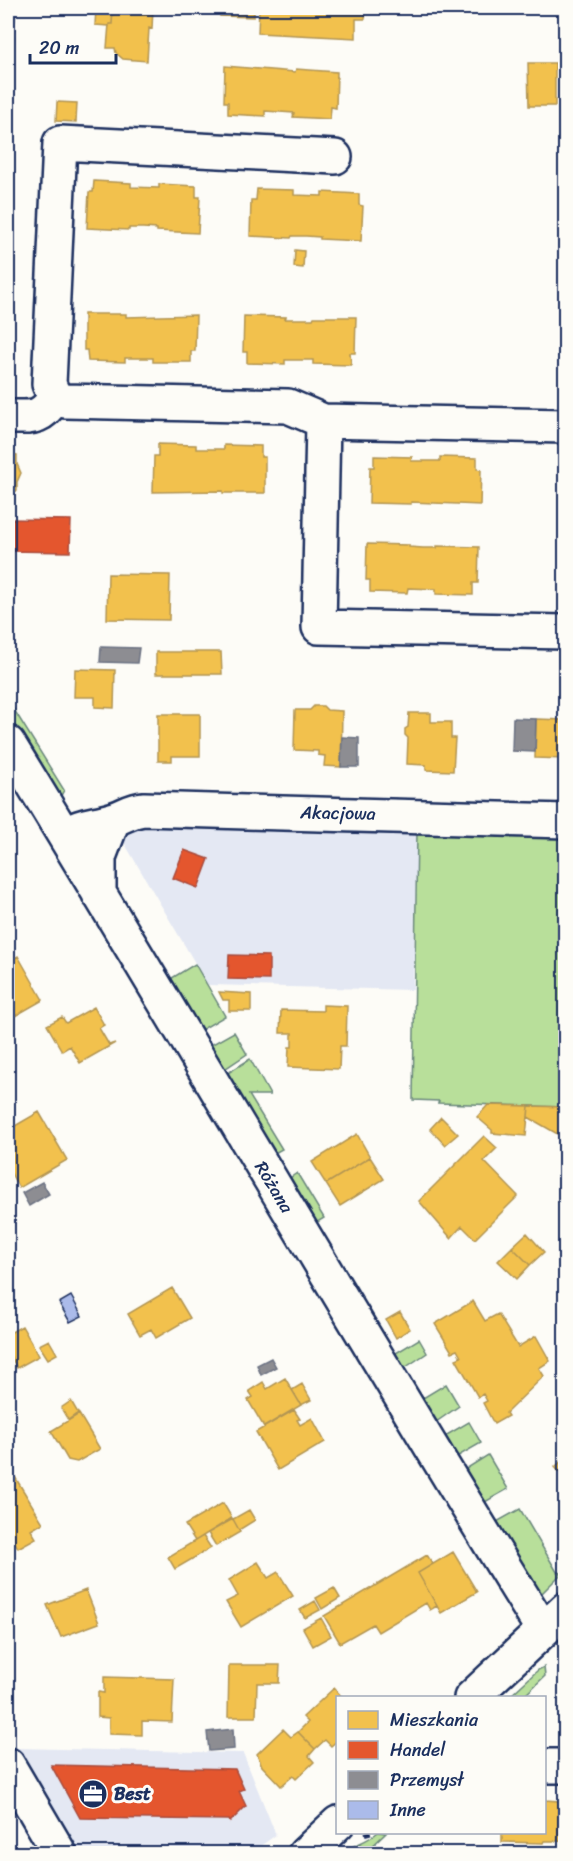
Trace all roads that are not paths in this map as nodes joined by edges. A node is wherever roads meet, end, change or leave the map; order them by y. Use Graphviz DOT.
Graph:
graph roads {
  1 [pos="335,157"];
  2 [pos="55,398"];
  3 [pos="8,417"];
  4 [pos="323,421"];
  5 [pos="566,426"];
  6 [pos="566,632"];
  7 [pos="8,743"];
  8 [pos="113,820"];
  9 [pos="566,821"];
  10 [pos="64,835"];
  11 [pos="99,894"];
  12 [pos="554,1619"];
  13 [pos="473,1696"];
  14 [pos="8,1765"];
  15 [pos="546,1766"];
  16 [pos="566,1766"];
  17 [pos="336,1825"];
  18 [pos="60,1854"];
  19 [pos="305,1854"];
  1 -- 2 [label="street"];
  2 -- 3 [label="street"];
  2 -- 4 [label="street"];
  4 -- 5 [label="street"];
  4 -- 6 [label="street"];
  7 -- 10 [label="street, Różana"];
  8 -- 9 [label="street, Akacjowa"];
  8 -- 10 [label="street, Akacjowa"];
  8 -- 11 [label="street"];
  10 -- 11 [label="street, Różana"];
  11 -- 12 [label="street, Różana"];
  12 -- 13 [label="street"];
  14 -- 18 [label="street"];
  15 -- 16 [label="street"];
  17 -- 19 [label="street"];
}
